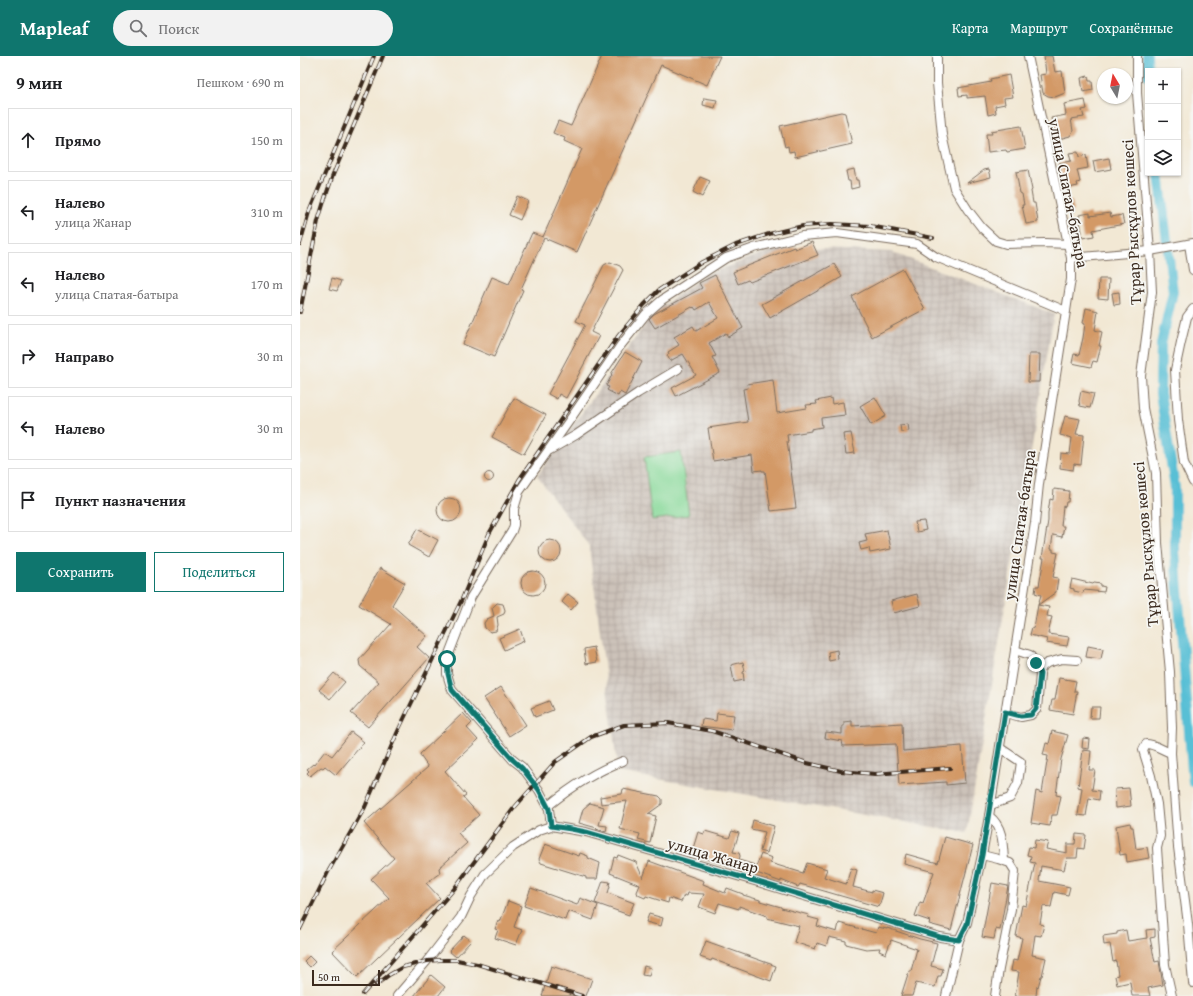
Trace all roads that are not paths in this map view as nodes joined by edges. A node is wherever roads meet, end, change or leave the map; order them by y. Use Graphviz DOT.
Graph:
graph roads {
  1 [pos="937,56"];
  2 [pos="1028,56"];
  3 [pos="1137,56"];
  4 [pos="1068,244"];
  5 [pos="1187,244"];
  6 [pos="1152,250"];
  7 [pos="1071,258"];
  8 [pos="1193,270"];
  9 [pos="1193,309"];
  10 [pos="1066,311"];
  11 [pos="678,369"];
  12 [pos="548,451"];
  13 [pos="1193,482"];
  14 [pos="1015,650"];
  15 [pos="1077,660"];
  16 [pos="1038,670"];
  17 [pos="1005,712"];
  18 [pos="1000,748"];
  19 [pos="1170,753"];
  20 [pos="623,760"];
  21 [pos="991,805"];
  22 [pos="548,806"];
  23 [pos="989,816"];
  24 [pos="551,826"];
  25 [pos="982,855"];
  26 [pos="1004,861"];
  27 [pos="959,940"];
  28 [pos="1193,983"];
  29 [pos="397,996"];
  30 [pos="946,996"];
  31 [pos="995,996"];
  32 [pos="1172,996"];
  1 -- 4 [label="street"];
  2 -- 4 [label="street, улица Спатая-батыра"];
  3 -- 6 [label="street, Тұрар Рысқұлов көшесі"];
  4 -- 7 [label="street, улица Спатая-батыра"];
  5 -- 6 [label="street"];
  5 -- 8 [label="street"];
  6 -- 7 [label="street"];
  6 -- 19 [label="street, Тұрар Рысқұлов көшесі"];
  7 -- 10 [label="street, улица Спатая-батыра"];
  9 -- 13 [label="street"];
  10 -- 12 [label="street"];
  10 -- 14 [label="street, улица Спатая-батыра"];
  11 -- 12 [label="street"];
  12 -- 22 [label="street"];
  14 -- 16 [label="street"];
  14 -- 17 [label="street, улица Спатая-батыра"];
  15 -- 16 [label="street"];
  16 -- 17 [label="street"];
  17 -- 18 [label="street, улица Спатая-батыра"];
  18 -- 21 [label="street, улица Спатая-батыра"];
  18 -- 21 [label="street"];
  19 -- 28 [label="street, Тұрар Рысқұлов көшесі"];
  19 -- 32 [label="street"];
  20 -- 22 [label="street"];
  21 -- 23 [label="street, улица Спатая-батыра"];
  22 -- 24 [label="street"];
  23 -- 25 [label="street, улица Спатая-батыра"];
  23 -- 26 [label="street"];
  24 -- 27 [label="street, улица Жанар"];
  24 -- 29 [label="street"];
  25 -- 26 [label="street"];
  25 -- 27 [label="street, улица Спатая-батыра"];
  26 -- 31 [label="street"];
  27 -- 30 [label="street, улица Спатая-батыра"];
}
